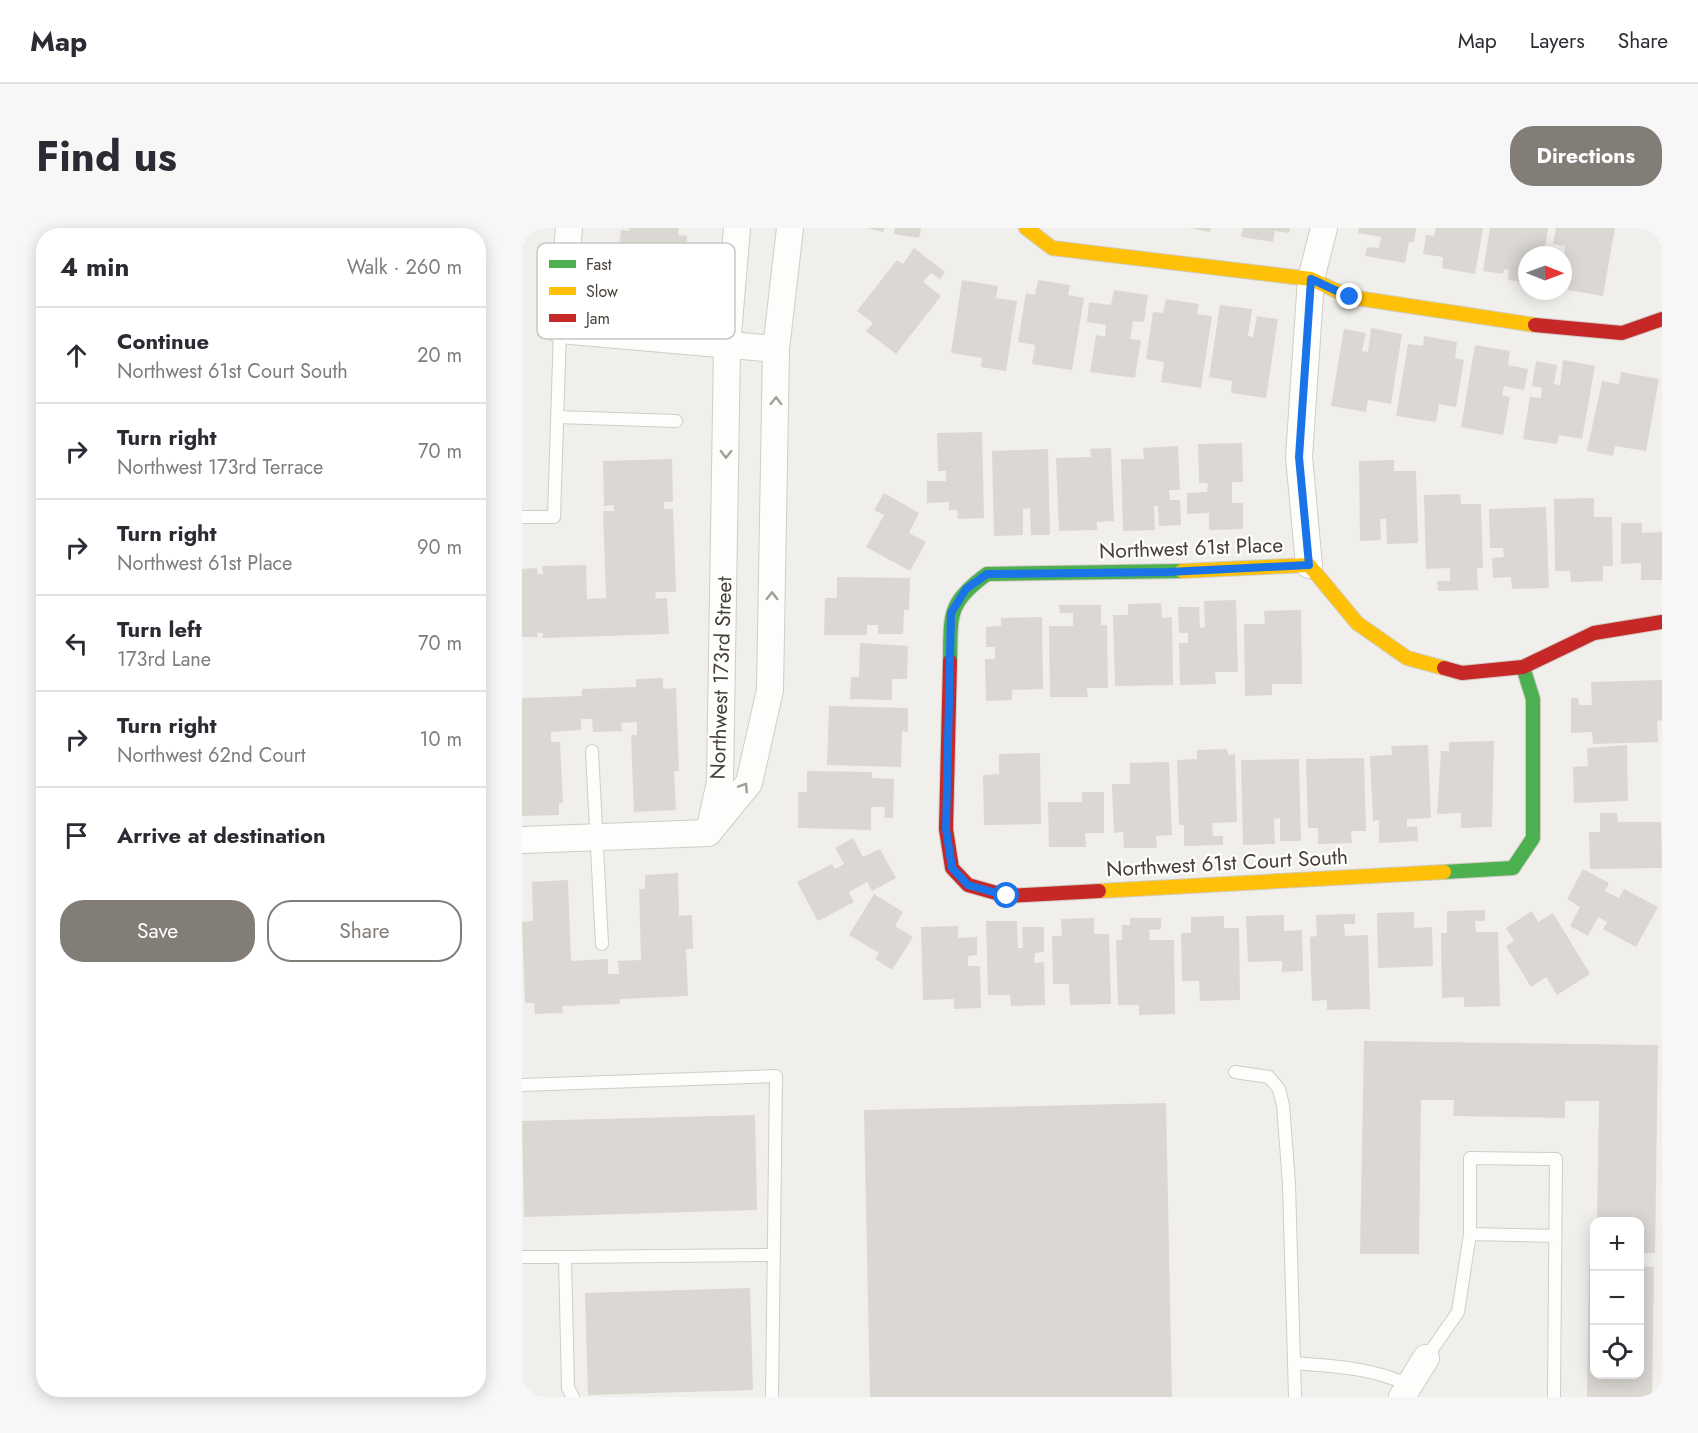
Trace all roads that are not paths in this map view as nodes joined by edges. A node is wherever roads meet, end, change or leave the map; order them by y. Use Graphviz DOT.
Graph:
graph roads {
  1 [pos="569,228"];
  2 [pos="737,228"];
  3 [pos="790,228"];
  4 [pos="1026,228"];
  5 [pos="1324,228"];
  6 [pos="568,243"];
  7 [pos="735,251"];
  8 [pos="1311,279"];
  9 [pos="1662,319"];
  10 [pos="560,339"];
  11 [pos="660,339"];
  12 [pos="728,339"];
  13 [pos="727,345"];
  14 [pos="776,350"];
  15 [pos="557,417"];
  16 [pos="676,421"];
  17 [pos="522,518"];
  18 [pos="1309,565"];
  19 [pos="1662,622"];
  20 [pos="1524,667"];
  21 [pos="592,751"];
  22 [pos="708,833"];
  23 [pos="597,837"];
  24 [pos="522,840"];
  25 [pos="952,868"];
  26 [pos="602,944"];
  27 [pos="1235,1072"];
  28 [pos="522,1085"];
  29 [pos="1470,1234"];
  30 [pos="1555,1236"];
  31 [pos="773,1256"];
  32 [pos="522,1257"];
  33 [pos="565,1257"];
  34 [pos="1426,1358"];
  35 [pos="1294,1363"];
  36 [pos="1406,1391"];
  37 [pos="573,1397"];
  38 [pos="772,1397"];
  39 [pos="1295,1397"];
  40 [pos="1554,1397"];
  1 -- 6 [label="street"];
  2 -- 7 [label="street, Northwest 173rd Street"];
  3 -- 14 [label="street, Northwest 173rd Street"];
  4 -- 8 [label="street"];
  5 -- 8 [label="street"];
  8 -- 9 [label="street"];
  8 -- 18 [label="street"];
  10 -- 15 [label="lane"];
  11 -- 13 [label="street"];
  12 -- 13 [label="street, Northwest 173rd Street"];
  13 -- 14 [label="street"];
  13 -- 22 [label="street, Northwest 173rd Street, one-way"];
  22 -- 14 [label="street, Northwest 173rd Street, one-way"];
  15 -- 16 [label="lane"];
  15 -- 17 [label="lane"];
  18 -- 20 [label="street, Northwest 61st Place"];
  18 -- 25 [label="street, Northwest 61st Place"];
  19 -- 20 [label="street, Northwest 61st Place"];
  20 -- 25 [label="street, Northwest 61st Court South"];
  21 -- 23 [label="lane"];
  22 -- 23 [label="street"];
  23 -- 24 [label="street"];
  23 -- 26 [label="lane"];
  27 -- 35 [label="lane"];
  28 -- 31 [label="lane"];
  29 -- 30 [label="lane"];
  29 -- 30 [label="lane"];
  29 -- 34 [label="lane"];
  30 -- 40 [label="lane"];
  31 -- 33 [label="lane"];
  31 -- 38 [label="lane"];
  32 -- 33 [label="lane"];
  33 -- 37 [label="lane"];
  34 -- 36 [label="street"];
  35 -- 36 [label="lane"];
  35 -- 39 [label="lane"];
}
